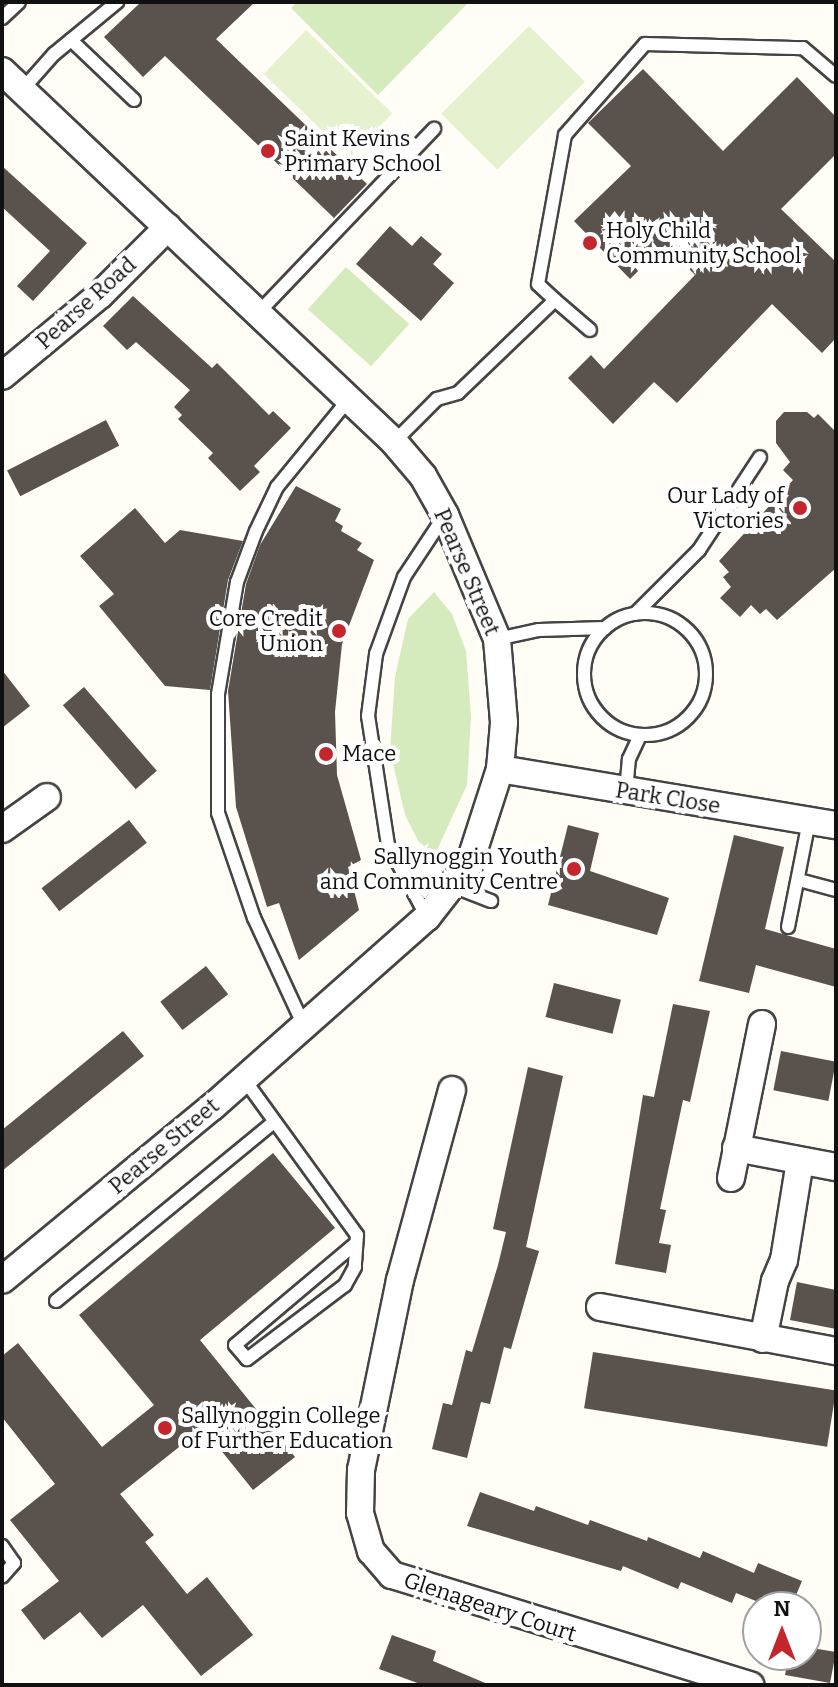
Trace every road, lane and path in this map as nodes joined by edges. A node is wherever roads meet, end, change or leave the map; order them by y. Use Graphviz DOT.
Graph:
graph roads {
  1 [pos="19,2"];
  2 [pos="117,2"];
  3 [pos="2,18"];
  4 [pos="71,40"];
  5 [pos="2,71"];
  6 [pos="836,76"];
  7 [pos="22,90"];
  8 [pos="134,100"];
  9 [pos="434,129"];
  10 [pos="168,227"];
  11 [pos="555,300"];
  12 [pos="258,313"];
  13 [pos="590,330"];
  14 [pos="2,376"];
  15 [pos="349,399"];
  16 [pos="394,442"];
  17 [pos="760,457"];
  18 [pos="445,515"];
  19 [pos="635,614"];
  20 [pos="605,628"];
  21 [pos="497,639"];
  22 [pos="640,735"];
  23 [pos="500,769"];
  24 [pos="626,792"];
  25 [pos="47,797"];
  26 [pos="809,821"];
  27 [pos="836,825"];
  28 [pos="2,829"];
  29 [pos="799,880"];
  30 [pos="452,886"];
  31 [pos="836,890"];
  32 [pos="491,901"];
  33 [pos="427,917"];
  34 [pos="788,927"];
  35 [pos="762,1024"];
  36 [pos="304,1026"];
  37 [pos="244,1079"];
  38 [pos="452,1090"];
  39 [pos="273,1123"];
  40 [pos="736,1148"];
  41 [pos="800,1161"];
  42 [pos="836,1167"];
  43 [pos="731,1178"];
  44 [pos="356,1243"];
  45 [pos="2,1280"];
  46 [pos="56,1301"];
  47 [pos="600,1307"];
  48 [pos="763,1339"];
  49 [pos="836,1351"];
  50 [pos="2,1546"];
  51 [pos="3,1575"];
  52 [pos="750,1685"];
  1 -- 3 [label="lane"];
  2 -- 4 [label="lane"];
  4 -- 7 [label="lane"];
  4 -- 8 [label="lane"];
  5 -- 7 [label="street, Pearse Street"];
  6 -- 11 [label="lane"];
  7 -- 10 [label="street, Pearse Street"];
  9 -- 12 [label="lane"];
  10 -- 12 [label="street, Pearse Street"];
  10 -- 14 [label="street, Pearse Road"];
  11 -- 13 [label="lane"];
  11 -- 16 [label="lane"];
  12 -- 15 [label="street, Pearse Street"];
  15 -- 16 [label="street, Pearse Street"];
  15 -- 36 [label="lane"];
  16 -- 18 [label="street, Pearse Street"];
  17 -- 19 [label="lane"];
  18 -- 21 [label="street, Pearse Street"];
  18 -- 33 [label="lane"];
  19 -- 20 [label="lane"];
  19 -- 22 [label="lane"];
  20 -- 21 [label="lane"];
  20 -- 22 [label="lane"];
  21 -- 23 [label="street, Pearse Street"];
  22 -- 24 [label="lane"];
  23 -- 24 [label="street, Park Close"];
  23 -- 30 [label="street, Pearse Street"];
  24 -- 26 [label="street, Park Close"];
  25 -- 28 [label="street"];
  26 -- 27 [label="street, Park Close"];
  26 -- 29 [label="lane"];
  29 -- 31 [label="lane"];
  29 -- 34 [label="lane"];
  30 -- 32 [label="lane"];
  30 -- 33 [label="street, Pearse Street"];
  33 -- 36 [label="street, Pearse Street"];
  35 -- 40 [label="street"];
  36 -- 37 [label="street, Pearse Street"];
  37 -- 39 [label="lane"];
  37 -- 45 [label="street, Pearse Street"];
  38 -- 52 [label="street, Glenageary Court"];
  39 -- 44 [label="lane"];
  39 -- 46 [label="lane"];
  40 -- 41 [label="street"];
  40 -- 43 [label="street"];
  41 -- 42 [label="street"];
  41 -- 48 [label="street"];
  44 -- 44 [label="lane"];
  47 -- 48 [label="street"];
  48 -- 49 [label="street"];
  50 -- 51 [label="lane"];
}
